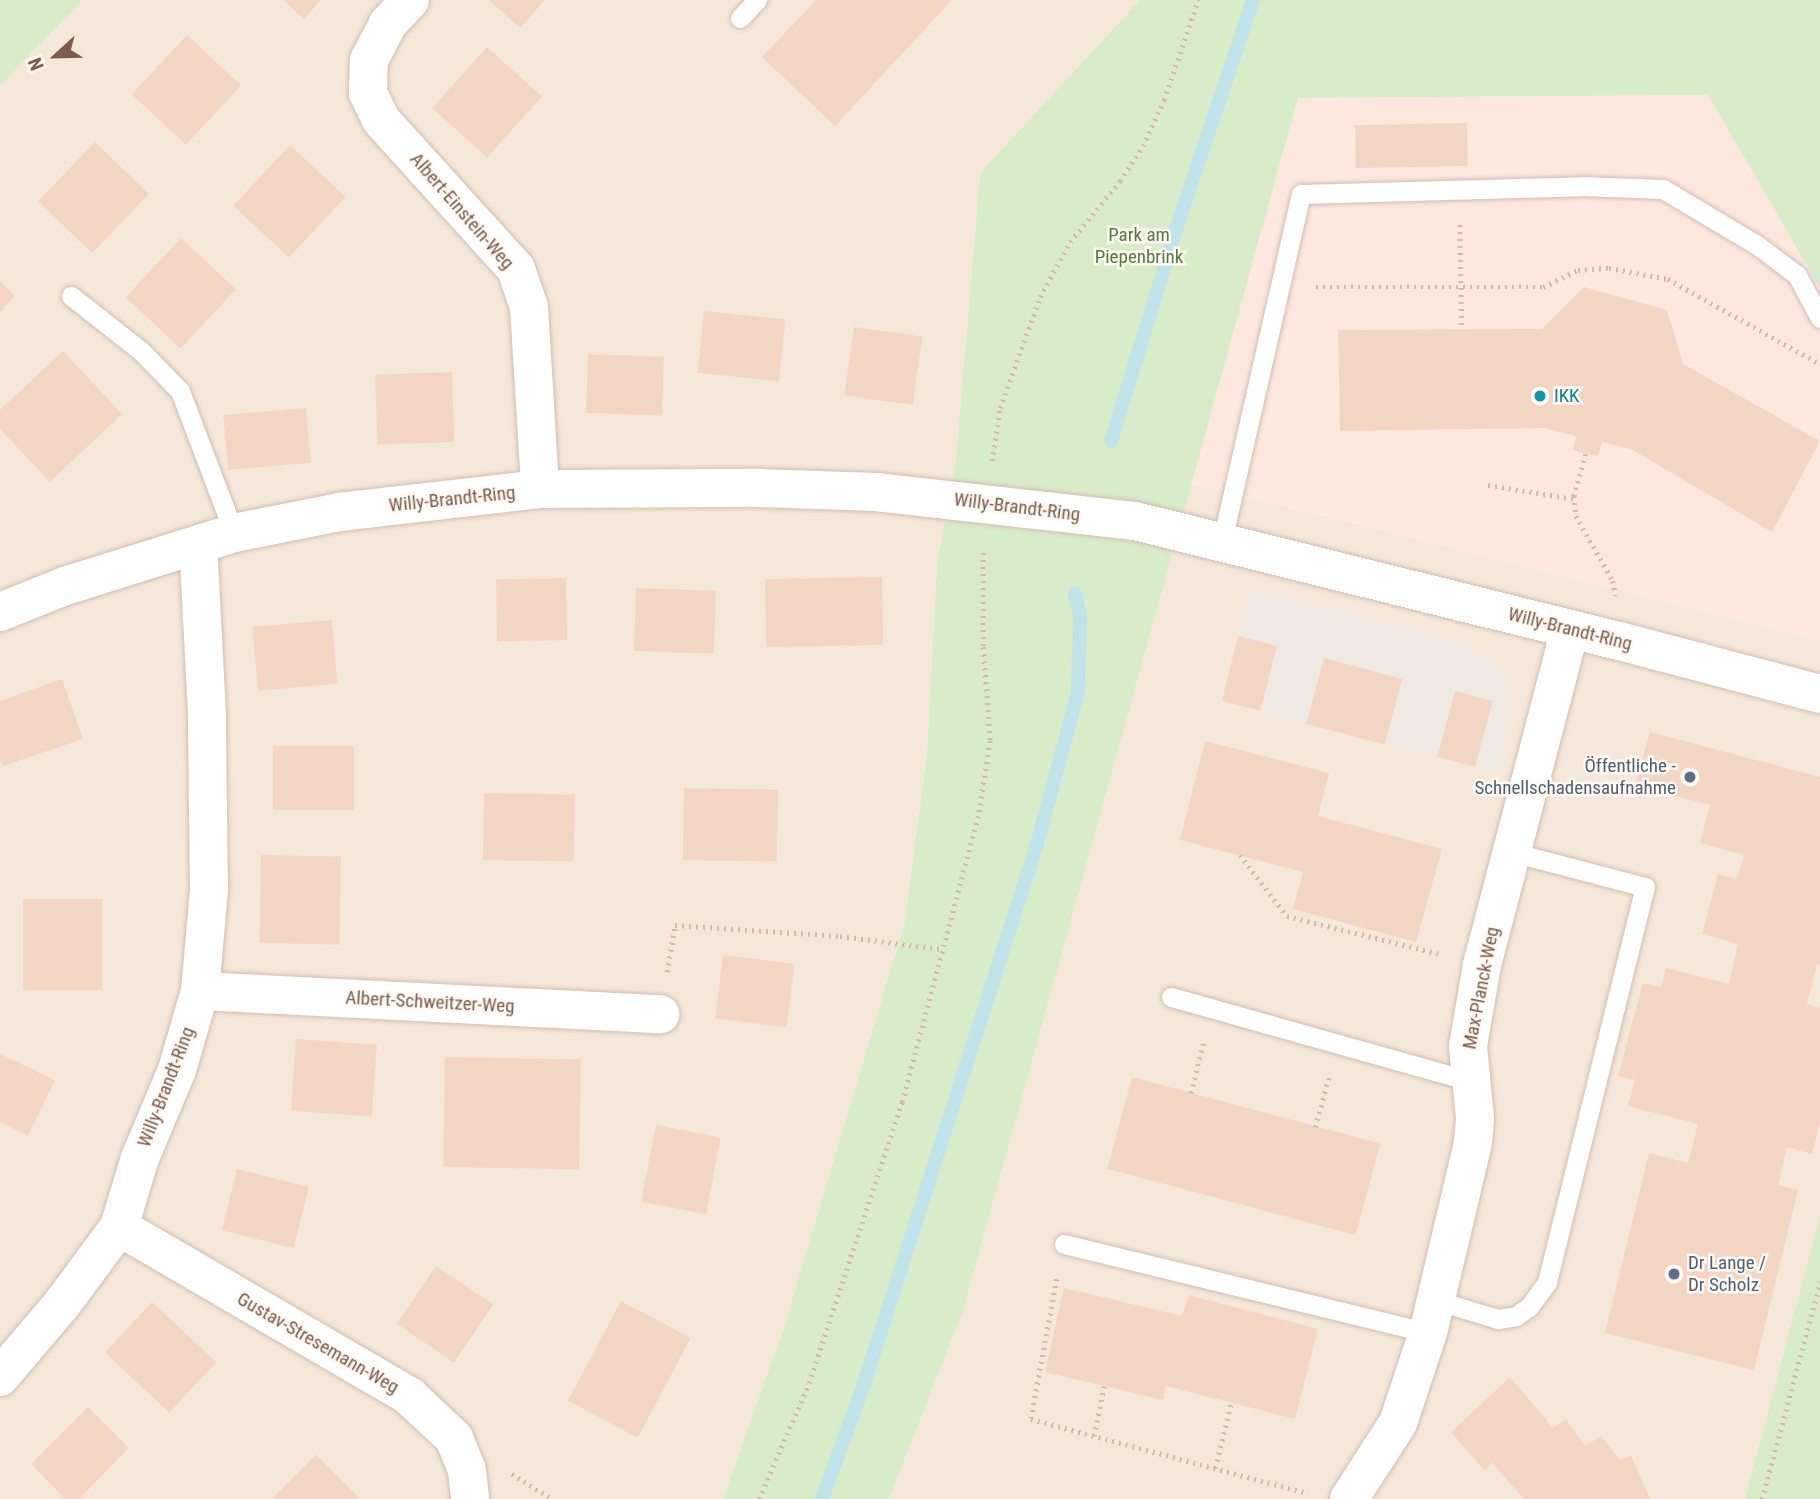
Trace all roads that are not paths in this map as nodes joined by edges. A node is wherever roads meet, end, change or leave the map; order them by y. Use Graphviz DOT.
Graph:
graph roads {
  1 [pos="410,0"];
  2 [pos="757,0"];
  3 [pos="740,18"];
  4 [pos="71,296"];
  5 [pos="1820,318"];
  6 [pos="540,489"];
  7 [pos="234,533"];
  8 [pos="1222,541"];
  9 [pos="198,544"];
  10 [pos="0,612"];
  11 [pos="1570,630"];
  12 [pos="1820,694"];
  13 [pos="1512,852"];
  14 [pos="200,991"];
  15 [pos="1171,997"];
  16 [pos="660,1014"];
  17 [pos="1469,1081"];
  18 [pos="119,1227"];
  19 [pos="1064,1244"];
  20 [pos="1432,1317"];
  21 [pos="0,1377"];
  22 [pos="1333,1497"];
  23 [pos="470,1499"];
  1 -- 6 [label="street, Albert-Einstein-Weg"];
  2 -- 3 [label="lane"];
  4 -- 7 [label="lane"];
  5 -- 8 [label="lane"];
  6 -- 7 [label="street, Willy-Brandt-Ring"];
  6 -- 8 [label="street, Willy-Brandt-Ring"];
  7 -- 9 [label="street, Willy-Brandt-Ring"];
  8 -- 11 [label="street, Willy-Brandt-Ring"];
  9 -- 10 [label="street, Willy-Brandt-Ring"];
  9 -- 14 [label="street, Willy-Brandt-Ring"];
  11 -- 12 [label="street, Willy-Brandt-Ring"];
  11 -- 13 [label="street, Max-Planck-Weg"];
  13 -- 17 [label="street, Max-Planck-Weg"];
  13 -- 20 [label="lane"];
  14 -- 16 [label="street, Albert-Schweitzer-Weg"];
  14 -- 18 [label="street, Willy-Brandt-Ring"];
  15 -- 17 [label="lane"];
  17 -- 20 [label="street, Max-Planck-Weg"];
  18 -- 21 [label="street, Willy-Brandt-Ring"];
  18 -- 23 [label="street, Gustav-Stresemann-Weg"];
  19 -- 20 [label="lane"];
  20 -- 22 [label="street, Max-Planck-Weg"];
}
